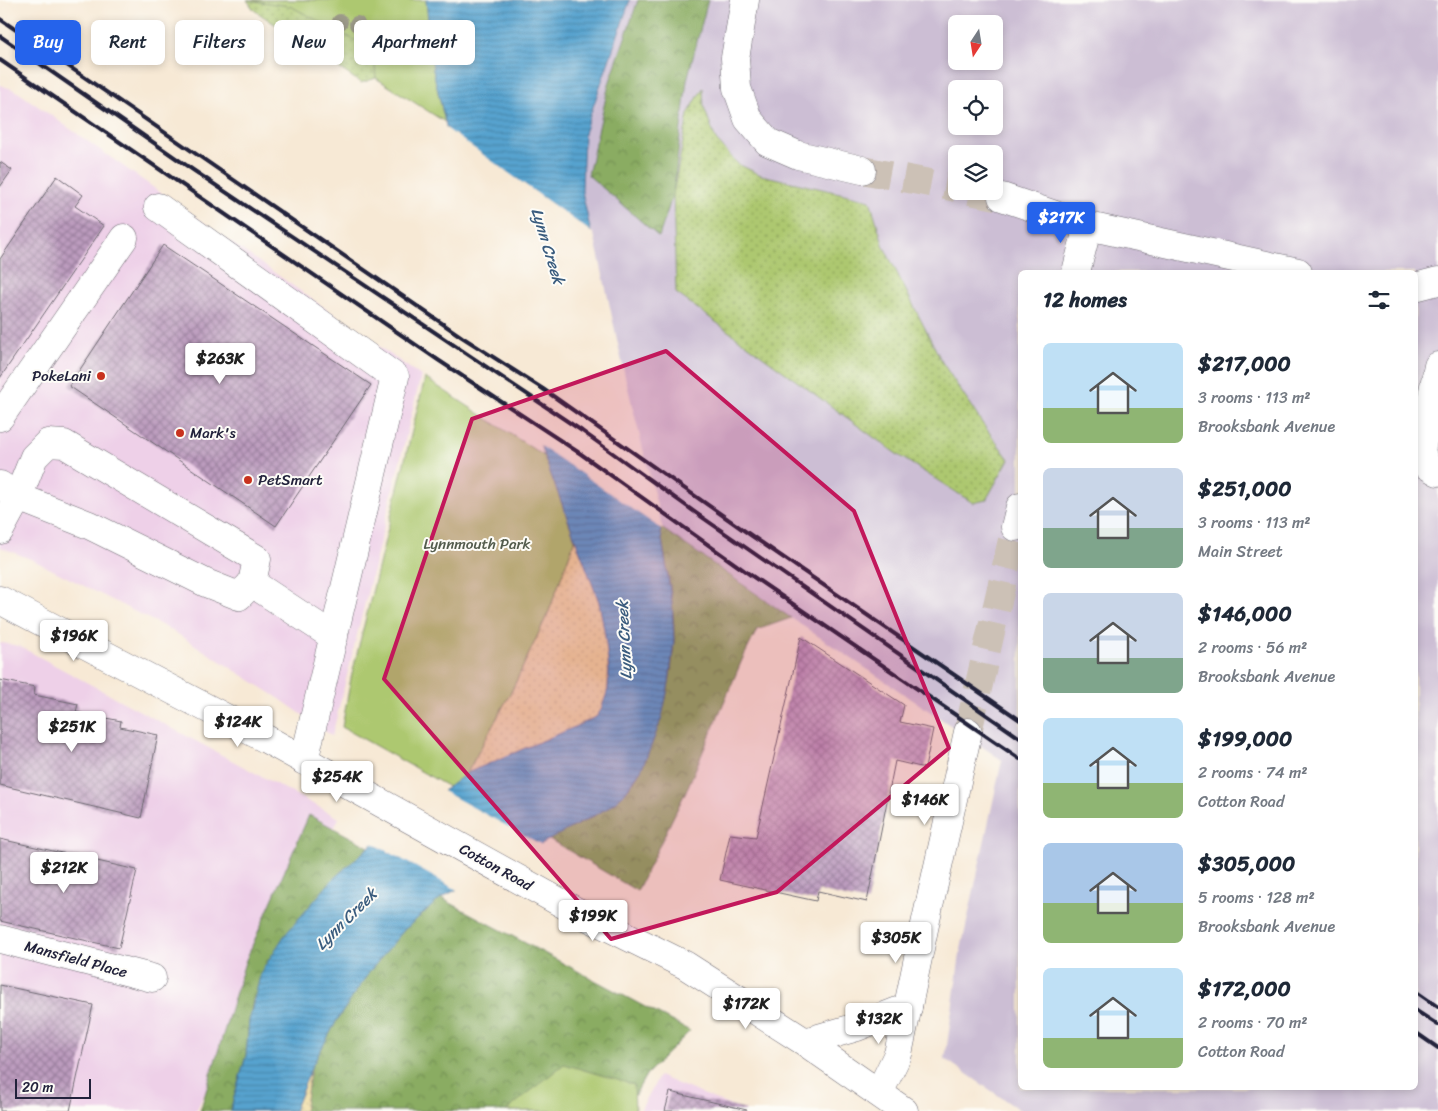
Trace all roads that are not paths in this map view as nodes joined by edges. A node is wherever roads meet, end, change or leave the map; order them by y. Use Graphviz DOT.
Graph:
graph roads {
  1 [pos="745,0"];
  2 [pos="862,170"];
  3 [pos="1003,197"];
  4 [pos="158,207"];
  5 [pos="1088,226"];
  6 [pos="124,238"];
  7 [pos="1077,270"];
  8 [pos="1289,270"];
  9 [pos="1438,281"];
  10 [pos="1418,286"];
  11 [pos="1438,366"];
  12 [pos="0,417"];
  13 [pos="1438,472"];
  14 [pos="9,491"];
  15 [pos="0,530"];
  16 [pos="252,583"];
  17 [pos="0,600"];
  18 [pos="334,637"];
  19 [pos="968,732"];
  20 [pos="304,761"];
  21 [pos="0,939"];
  22 [pos="152,978"];
  23 [pos="908,1008"];
  24 [pos="805,1042"];
  25 [pos="875,1102"];
  26 [pos="904,1111"];
  1 -- 2 [label="main road"];
  3 -- 5 [label="main road"];
  4 -- 18 [label="main road"];
  5 -- 7 [label="main road"];
  5 -- 8 [label="main road"];
  6 -- 12 [label="main road"];
  9 -- 10 [label="main road"];
  11 -- 13 [label="main road"];
  14 -- 15 [label="main road"];
  14 -- 16 [label="main road"];
  14 -- 16 [label="main road"];
  16 -- 18 [label="main road"];
  17 -- 20 [label="main road, Cotton Road"];
  18 -- 20 [label="main road"];
  19 -- 23 [label="main road"];
  20 -- 24 [label="main road, Cotton Road"];
  21 -- 22 [label="main road, Mansfield Place"];
  23 -- 24 [label="main road"];
  23 -- 25 [label="main road"];
  24 -- 25 [label="main road, Cotton Road"];
  25 -- 26 [label="main road, Cotton Road"];
}
